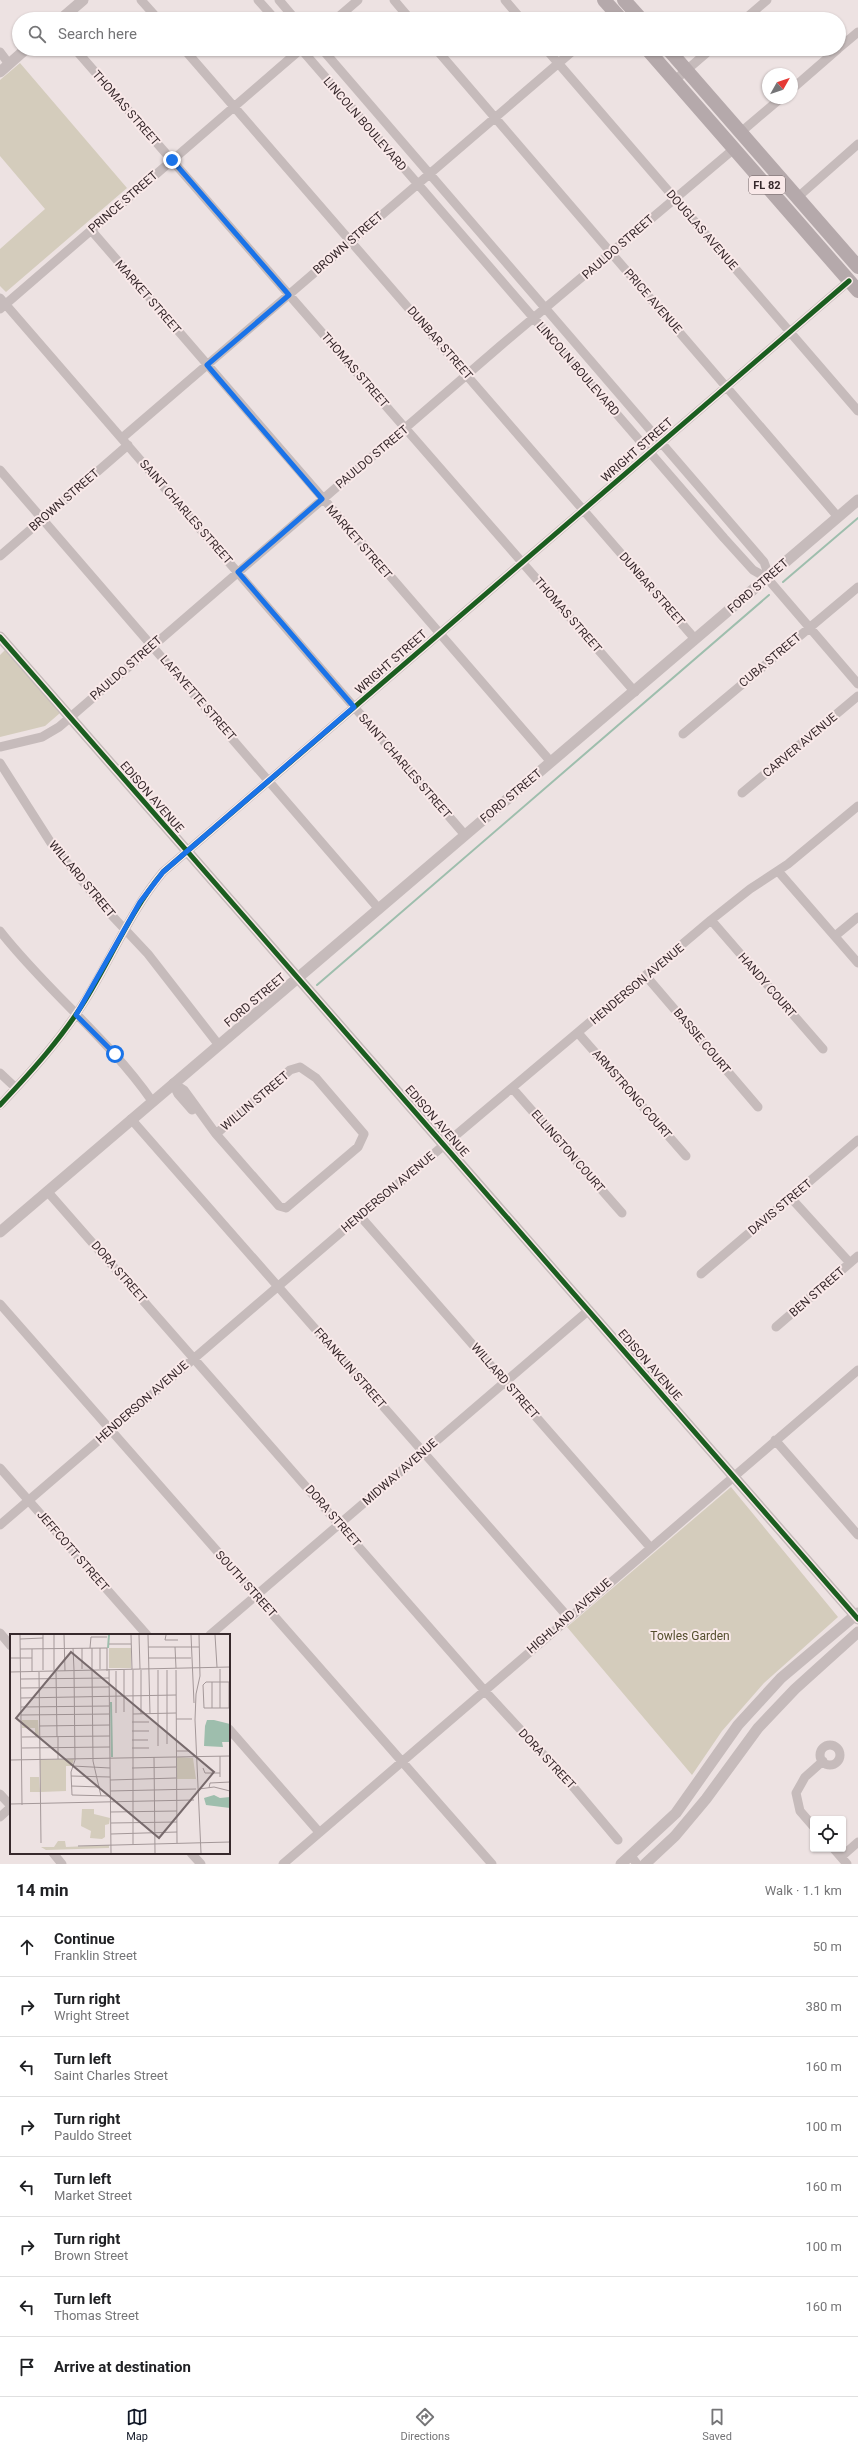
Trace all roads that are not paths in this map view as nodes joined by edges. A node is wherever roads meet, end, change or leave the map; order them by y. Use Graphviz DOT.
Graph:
graph roads {
  1 [pos="83,0"];
  2 [pos="142,0"];
  3 [pos="258,0"];
  4 [pos="279,0"];
  5 [pos="358,0"];
  6 [pos="394,0"];
  7 [pos="505,0"];
  8 [pos="604,0"];
  9 [pos="624,0"];
  10 [pos="767,0"];
  11 [pos="69,12"];
  12 [pos="152,12"];
  13 [pos="269,12"];
  14 [pos="290,12"];
  15 [pos="344,12"];
  16 [pos="404,12"];
  17 [pos="515,12"];
  18 [pos="612,12"];
  19 [pos="635,12"];
  20 [pos="753,12"];
  21 [pos="858,32"];
  22 [pos="846,42"];
  23 [pos="0,52"];
  24 [pos="18,56"];
  25 [pos="81,56"];
  26 [pos="190,56"];
  27 [pos="293,56"];
  28 [pos="307,56"];
  29 [pos="328,56"];
  30 [pos="442,56"];
  31 [pos="552,56"];
  32 [pos="566,56"];
  33 [pos="653,56"];
  34 [pos="674,56"];
  35 [pos="703,56"];
  36 [pos="829,56"];
  37 [pos="558,63"];
  38 [pos="9,64"];
  39 [pos="687,70"];
  40 [pos="0,72"];
  41 [pos="675,80"];
  42 [pos="798,84"];
  43 [pos="774,104"];
  44 [pos="234,107"];
  45 [pos="495,117"];
  46 [pos="741,132"];
  47 [pos="858,144"];
  48 [pos="734,148"];
  49 [pos="172,160"];
  50 [pos="745,160"];
  51 [pos="429,173"];
  52 [pos="417,184"];
  53 [pos="798,197"];
  54 [pos="675,198"];
  55 [pos="90,230"];
  56 [pos="351,241"];
  57 [pos="611,253"];
  58 [pos="858,267"];
  59 [pos="855,283"];
  60 [pos="289,295"];
  61 [pos="2,303"];
  62 [pos="546,309"];
  63 [pos="534,318"];
  64 [pos="790,332"];
  65 [pos="207,365"];
  66 [pos="467,374"];
  67 [pos="726,386"];
  68 [pos="858,411"];
  69 [pos="405,429"];
  70 [pos="125,441"];
  71 [pos="661,442"];
  72 [pos="650,452"];
  73 [pos="0,470"];
  74 [pos="322,499"];
  75 [pos="858,500"];
  76 [pos="583,509"];
  77 [pos="838,517"];
  78 [pos="42,519"];
  79 [pos="0,556"];
  80 [pos="522,562"];
  81 [pos="238,572"];
  82 [pos="768,577"];
  83 [pos="858,586"];
  84 [pos="810,627"];
  85 [pos="439,633"];
  86 [pos="0,638"];
  87 [pos="695,639"];
  88 [pos="152,645"];
  89 [pos="858,684"];
  90 [pos="634,692"];
  91 [pos="858,696"];
  92 [pos="354,707"];
  93 [pos="69,717"];
  94 [pos="683,734"];
  95 [pos="0,747"];
  96 [pos="551,762"];
  97 [pos="0,763"];
  98 [pos="269,780"];
  99 [pos="742,793"];
  100 [pos="858,806"];
  101 [pos="465,836"];
  102 [pos="187,852"];
  103 [pos="778,871"];
  104 [pos="379,908"];
  105 [pos="858,917"];
  106 [pos="711,920"];
  107 [pos="125,930"];
  108 [pos="0,931"];
  109 [pos="835,936"];
  110 [pos="858,963"];
  111 [pos="646,976"];
  112 [pos="297,978"];
  113 [pos="76,1015"];
  114 [pos="578,1033"];
  115 [pos="218,1044"];
  116 [pos="823,1049"];
  117 [pos="0,1073"];
  118 [pos="173,1083"];
  119 [pos="16,1088"];
  120 [pos="513,1089"];
  121 [pos="152,1101"];
  122 [pos="0,1105"];
  123 [pos="758,1107"];
  124 [pos="131,1119"];
  125 [pos="216,1134"];
  126 [pos="858,1140"];
  127 [pos="444,1145"];
  128 [pos="686,1156"];
  129 [pos="48,1191"];
  130 [pos="790,1198"];
  131 [pos="622,1213"];
  132 [pos="360,1216"];
  133 [pos="1,1229"];
  134 [pos="858,1256"];
  135 [pos="850,1263"];
  136 [pos="701,1274"];
  137 [pos="278,1286"];
  138 [pos="0,1304"];
  139 [pos="589,1310"];
  140 [pos="776,1327"];
  141 [pos="194,1358"];
  142 [pos="858,1370"];
  143 [pos="506,1382"];
  144 [pos="111,1429"];
  145 [pos="775,1440"];
  146 [pos="423,1452"];
  147 [pos="0,1468"];
  148 [pos="734,1475"];
  149 [pos="28,1500"];
  150 [pos="340,1523"];
  151 [pos="0,1525"];
  152 [pos="858,1535"];
  153 [pos="650,1547"];
  154 [pos="256,1595"];
  155 [pos="857,1616"];
  156 [pos="568,1617"];
  157 [pos="858,1632"];
  158 [pos="0,1633"];
  159 [pos="145,1634"];
  160 [pos="211,1634"];
  161 [pos="10,1645"];
  162 [pos="484,1690"];
  163 [pos="230,1731"];
  164 [pos="402,1761"];
  165 [pos="823,1761"];
  166 [pos="0,1794"];
  167 [pos="10,1806"];
  168 [pos="10,1808"];
  169 [pos="0,1817"];
  170 [pos="810,1822"];
  171 [pos="319,1832"];
  172 [pos="618,1840"];
  173 [pos="858,1842"];
  174 [pos="836,1852"];
  175 [pos="54,1854"];
  176 [pos="193,1854"];
  177 [pos="634,1860"];
  178 [pos="844,1861"];
  179 [pos="62,1864"];
  180 [pos="201,1864"];
  181 [pos="283,1864"];
  182 [pos="492,1864"];
  183 [pos="621,1864"];
  184 [pos="645,1864"];
  1 -- 11 [label="street"];
  2 -- 12 [label="street"];
  3 -- 13 [label="street"];
  4 -- 14 [label="street"];
  5 -- 15 [label="street"];
  6 -- 16 [label="street"];
  7 -- 17 [label="street"];
  8 -- 18 [label="main road"];
  9 -- 19 [label="main road"];
  10 -- 20 [label="street"];
  21 -- 22 [label="street"];
  23 -- 38 [label="street"];
  24 -- 38 [label="street"];
  25 -- 49 [label="street, THOMAS STREET"];
  26 -- 44 [label="street, DUNBAR STREET"];
  27 -- 44 [label="street, PRINCE STREET"];
  28 -- 52 [label="street, LINCOLN BOULEVARD"];
  29 -- 51 [label="street, LINCOLN BOULEVARD"];
  30 -- 45 [label="street, PRICE AVENUE"];
  31 -- 37 [label="street, DOUGLAS AVENUE"];
  32 -- 37 [label="street, BROWN STREET"];
  33 -- 41 [label="main road, FL 82"];
  34 -- 39 [label="main road, FL 82"];
  35 -- 39 [label="street"];
  36 -- 42 [label="street"];
  37 -- 45 [label="street, BROWN STREET"];
  37 -- 54 [label="street, DOUGLAS AVENUE"];
  38 -- 40 [label="street"];
  39 -- 41 [label="street"];
  39 -- 46 [label="main road, FL 82"];
  41 -- 48 [label="main road, FL 82"];
  43 -- 46 [label="street"];
  44 -- 49 [label="street, PRINCE STREET"];
  44 -- 56 [label="street, DUNBAR STREET"];
  45 -- 51 [label="street, BROWN STREET"];
  45 -- 57 [label="street, PRICE AVENUE"];
  46 -- 53 [label="main road, FL 82"];
  47 -- 53 [label="street"];
  48 -- 50 [label="main road, FL 82"];
  48 -- 54 [label="street, PAULDO STREET"];
  49 -- 55 [label="street, PRINCE STREET"];
  49 -- 60 [label="street, THOMAS STREET"];
  50 -- 53 [label="main road"];
  50 -- 59 [label="main road, FL 82"];
  51 -- 52 [label="street, BROWN STREET"];
  51 -- 62 [label="street, LINCOLN BOULEVARD"];
  52 -- 56 [label="street, BROWN STREET"];
  52 -- 63 [label="street, LINCOLN BOULEVARD"];
  53 -- 58 [label="main road, FL 82"];
  54 -- 57 [label="street, PAULDO STREET"];
  54 -- 64 [label="street, DOUGLAS AVENUE"];
  55 -- 61 [label="street, PRINCE STREET"];
  55 -- 65 [label="street, MARKET STREET"];
  56 -- 60 [label="street, BROWN STREET"];
  56 -- 66 [label="street, DUNBAR STREET"];
  57 -- 62 [label="street, PAULDO STREET"];
  57 -- 67 [label="street, PRICE AVENUE"];
  59 -- 64 [label="street, WRIGHT STREET"];
  60 -- 65 [label="street, BROWN STREET"];
  60 -- 69 [label="street, THOMAS STREET"];
  61 -- 70 [label="street, SAINT CHARLES STREET"];
  62 -- 63 [label="street, PAULDO STREET"];
  62 -- 71 [label="street, LINCOLN BOULEVARD"];
  63 -- 66 [label="street, PAULDO STREET"];
  63 -- 72 [label="street, LINCOLN BOULEVARD"];
  64 -- 67 [label="street, WRIGHT STREET"];
  64 -- 68 [label="street, DOUGLAS AVENUE"];
  65 -- 70 [label="street, BROWN STREET"];
  65 -- 74 [label="street, MARKET STREET"];
  66 -- 69 [label="street, PAULDO STREET"];
  66 -- 76 [label="street, DUNBAR STREET"];
  67 -- 71 [label="street, WRIGHT STREET"];
  67 -- 77 [label="street, PRICE AVENUE"];
  69 -- 74 [label="street, PAULDO STREET"];
  69 -- 80 [label="street, THOMAS STREET"];
  70 -- 78 [label="street, BROWN STREET"];
  70 -- 81 [label="street, SAINT CHARLES STREET"];
  71 -- 72 [label="street, WRIGHT STREET"];
  71 -- 82 [label="street, LINCOLN BOULEVARD"];
  72 -- 76 [label="street, WRIGHT STREET"];
  72 -- 82 [label="street, LINCOLN BOULEVARD"];
  73 -- 78 [label="street, LAFAYETTE STREET"];
  74 -- 81 [label="street, PAULDO STREET"];
  74 -- 85 [label="street, MARKET STREET"];
  75 -- 77 [label="street, FORD STREET"];
  76 -- 80 [label="street, WRIGHT STREET"];
  76 -- 87 [label="street, DUNBAR STREET"];
  77 -- 82 [label="street, FORD STREET"];
  78 -- 79 [label="street, BROWN STREET"];
  78 -- 88 [label="street, LAFAYETTE STREET"];
  80 -- 85 [label="street, WRIGHT STREET"];
  80 -- 90 [label="street, THOMAS STREET"];
  81 -- 88 [label="street, PAULDO STREET"];
  81 -- 92 [label="street, SAINT CHARLES STREET"];
  82 -- 84 [label="street, LINCOLN BOULEVARD"];
  82 -- 87 [label="street, FORD STREET"];
  83 -- 84 [label="street, CUBA STREET"];
  84 -- 89 [label="street, LINCOLN BOULEVARD"];
  84 -- 94 [label="street, CUBA STREET"];
  85 -- 92 [label="street, WRIGHT STREET"];
  85 -- 96 [label="street, MARKET STREET"];
  86 -- 93 [label="street, EDISON AVENUE"];
  87 -- 90 [label="street, FORD STREET"];
  88 -- 93 [label="street, PAULDO STREET"];
  88 -- 98 [label="street, LAFAYETTE STREET"];
  90 -- 96 [label="street, FORD STREET"];
  91 -- 99 [label="street, CARVER AVENUE"];
  92 -- 98 [label="street, WRIGHT STREET"];
  92 -- 101 [label="street, SAINT CHARLES STREET"];
  93 -- 95 [label="street, PAULDO STREET"];
  93 -- 102 [label="street, EDISON AVENUE"];
  96 -- 101 [label="street, FORD STREET"];
  97 -- 107 [label="street, WILLARD STREET"];
  98 -- 102 [label="street, WRIGHT STREET"];
  98 -- 104 [label="street, LAFAYETTE STREET"];
  100 -- 103 [label="street, HENDERSON AVENUE"];
  101 -- 104 [label="street, FORD STREET"];
  102 -- 107 [label="street, WRIGHT STREET"];
  102 -- 112 [label="street, EDISON AVENUE"];
  103 -- 106 [label="street, HENDERSON AVENUE"];
  103 -- 109 [label="street"];
  104 -- 112 [label="street, FORD STREET"];
  105 -- 109 [label="street"];
  106 -- 111 [label="street, HENDERSON AVENUE"];
  106 -- 116 [label="street, HANDY COURT"];
  107 -- 113 [label="street, WRIGHT STREET"];
  107 -- 115 [label="street, WILLARD STREET"];
  108 -- 113 [label="street"];
  109 -- 110 [label="street"];
  111 -- 114 [label="street, HENDERSON AVENUE"];
  111 -- 123 [label="street, BASSIE COURT"];
  112 -- 115 [label="street, FORD STREET"];
  112 -- 127 [label="street, EDISON AVENUE"];
  113 -- 119 [label="street, WRIGHT STREET"];
  113 -- 121 [label="street"];
  114 -- 120 [label="street, HENDERSON AVENUE"];
  114 -- 128 [label="street, ARMSTRONG COURT"];
  115 -- 118 [label="street, FORD STREET"];
  117 -- 119 [label="street"];
  118 -- 121 [label="street, FORD STREET"];
  118 -- 125 [label="street, WILLIN STREET"];
  119 -- 122 [label="street, WRIGHT STREET"];
  120 -- 127 [label="street, HENDERSON AVENUE"];
  120 -- 131 [label="street, ELLINGTON COURT"];
  121 -- 124 [label="street, FORD STREET"];
  124 -- 129 [label="street, FORD STREET"];
  124 -- 137 [label="street, FRANKLIN STREET"];
  125 -- 125 [label="street, WILLIN STREET"];
  126 -- 130 [label="street, DAVIS STREET"];
  127 -- 132 [label="street, HENDERSON AVENUE"];
  127 -- 139 [label="street, EDISON AVENUE"];
  129 -- 133 [label="street, FORD STREET"];
  129 -- 141 [label="street, DORA STREET"];
  130 -- 135 [label="street"];
  130 -- 136 [label="street, DAVIS STREET"];
  132 -- 137 [label="street, HENDERSON AVENUE"];
  132 -- 143 [label="street, WILLARD STREET"];
  134 -- 135 [label="street, BEN STREET"];
  135 -- 140 [label="street, BEN STREET"];
  137 -- 141 [label="street, HENDERSON AVENUE"];
  137 -- 146 [label="street, FRANKLIN STREET"];
  138 -- 144 [label="street, SOUTH STREET"];
  139 -- 143 [label="street, MIDWAY AVENUE"];
  139 -- 148 [label="street, EDISON AVENUE"];
  141 -- 144 [label="street, HENDERSON AVENUE"];
  141 -- 150 [label="street, DORA STREET"];
  142 -- 145 [label="street, HIGHLAND AVENUE"];
  143 -- 146 [label="street, MIDWAY AVENUE"];
  143 -- 153 [label="street, WILLARD STREET"];
  144 -- 149 [label="street, HENDERSON AVENUE"];
  144 -- 154 [label="street, SOUTH STREET"];
  145 -- 148 [label="street, HIGHLAND AVENUE"];
  145 -- 152 [label="street"];
  146 -- 150 [label="street, MIDWAY AVENUE"];
  146 -- 156 [label="street, FRANKLIN STREET"];
  147 -- 149 [label="street, JEFFCOTT STREET"];
  148 -- 153 [label="street, HIGHLAND AVENUE"];
  148 -- 155 [label="street, EDISON AVENUE"];
  149 -- 151 [label="street, HENDERSON AVENUE"];
  149 -- 159 [label="street, JEFFCOTT STREET"];
  150 -- 154 [label="street, MIDWAY AVENUE"];
  150 -- 162 [label="street, DORA STREET"];
  153 -- 156 [label="street, HIGHLAND AVENUE"];
  154 -- 160 [label="street, MIDWAY AVENUE"];
  154 -- 164 [label="street, SOUTH STREET"];
  155 -- 177 [label="street"];
  156 -- 162 [label="street, HIGHLAND AVENUE"];
  157 -- 184 [label="street"];
  158 -- 161 [label="street"];
  162 -- 164 [label="street, HIGHLAND AVENUE"];
  162 -- 172 [label="street, DORA STREET"];
  163 -- 171 [label="street"];
  164 -- 171 [label="street, HIGHLAND AVENUE"];
  164 -- 182 [label="street, SOUTH STREET"];
  165 -- 170 [label="street"];
  166 -- 167 [label="street"];
  168 -- 169 [label="street"];
  171 -- 181 [label="street, HIGHLAND AVENUE"];
  173 -- 178 [label="street"];
  174 -- 178 [label="street"];
  175 -- 179 [label="street"];
  176 -- 180 [label="street"];
  177 -- 183 [label="street"];
}
